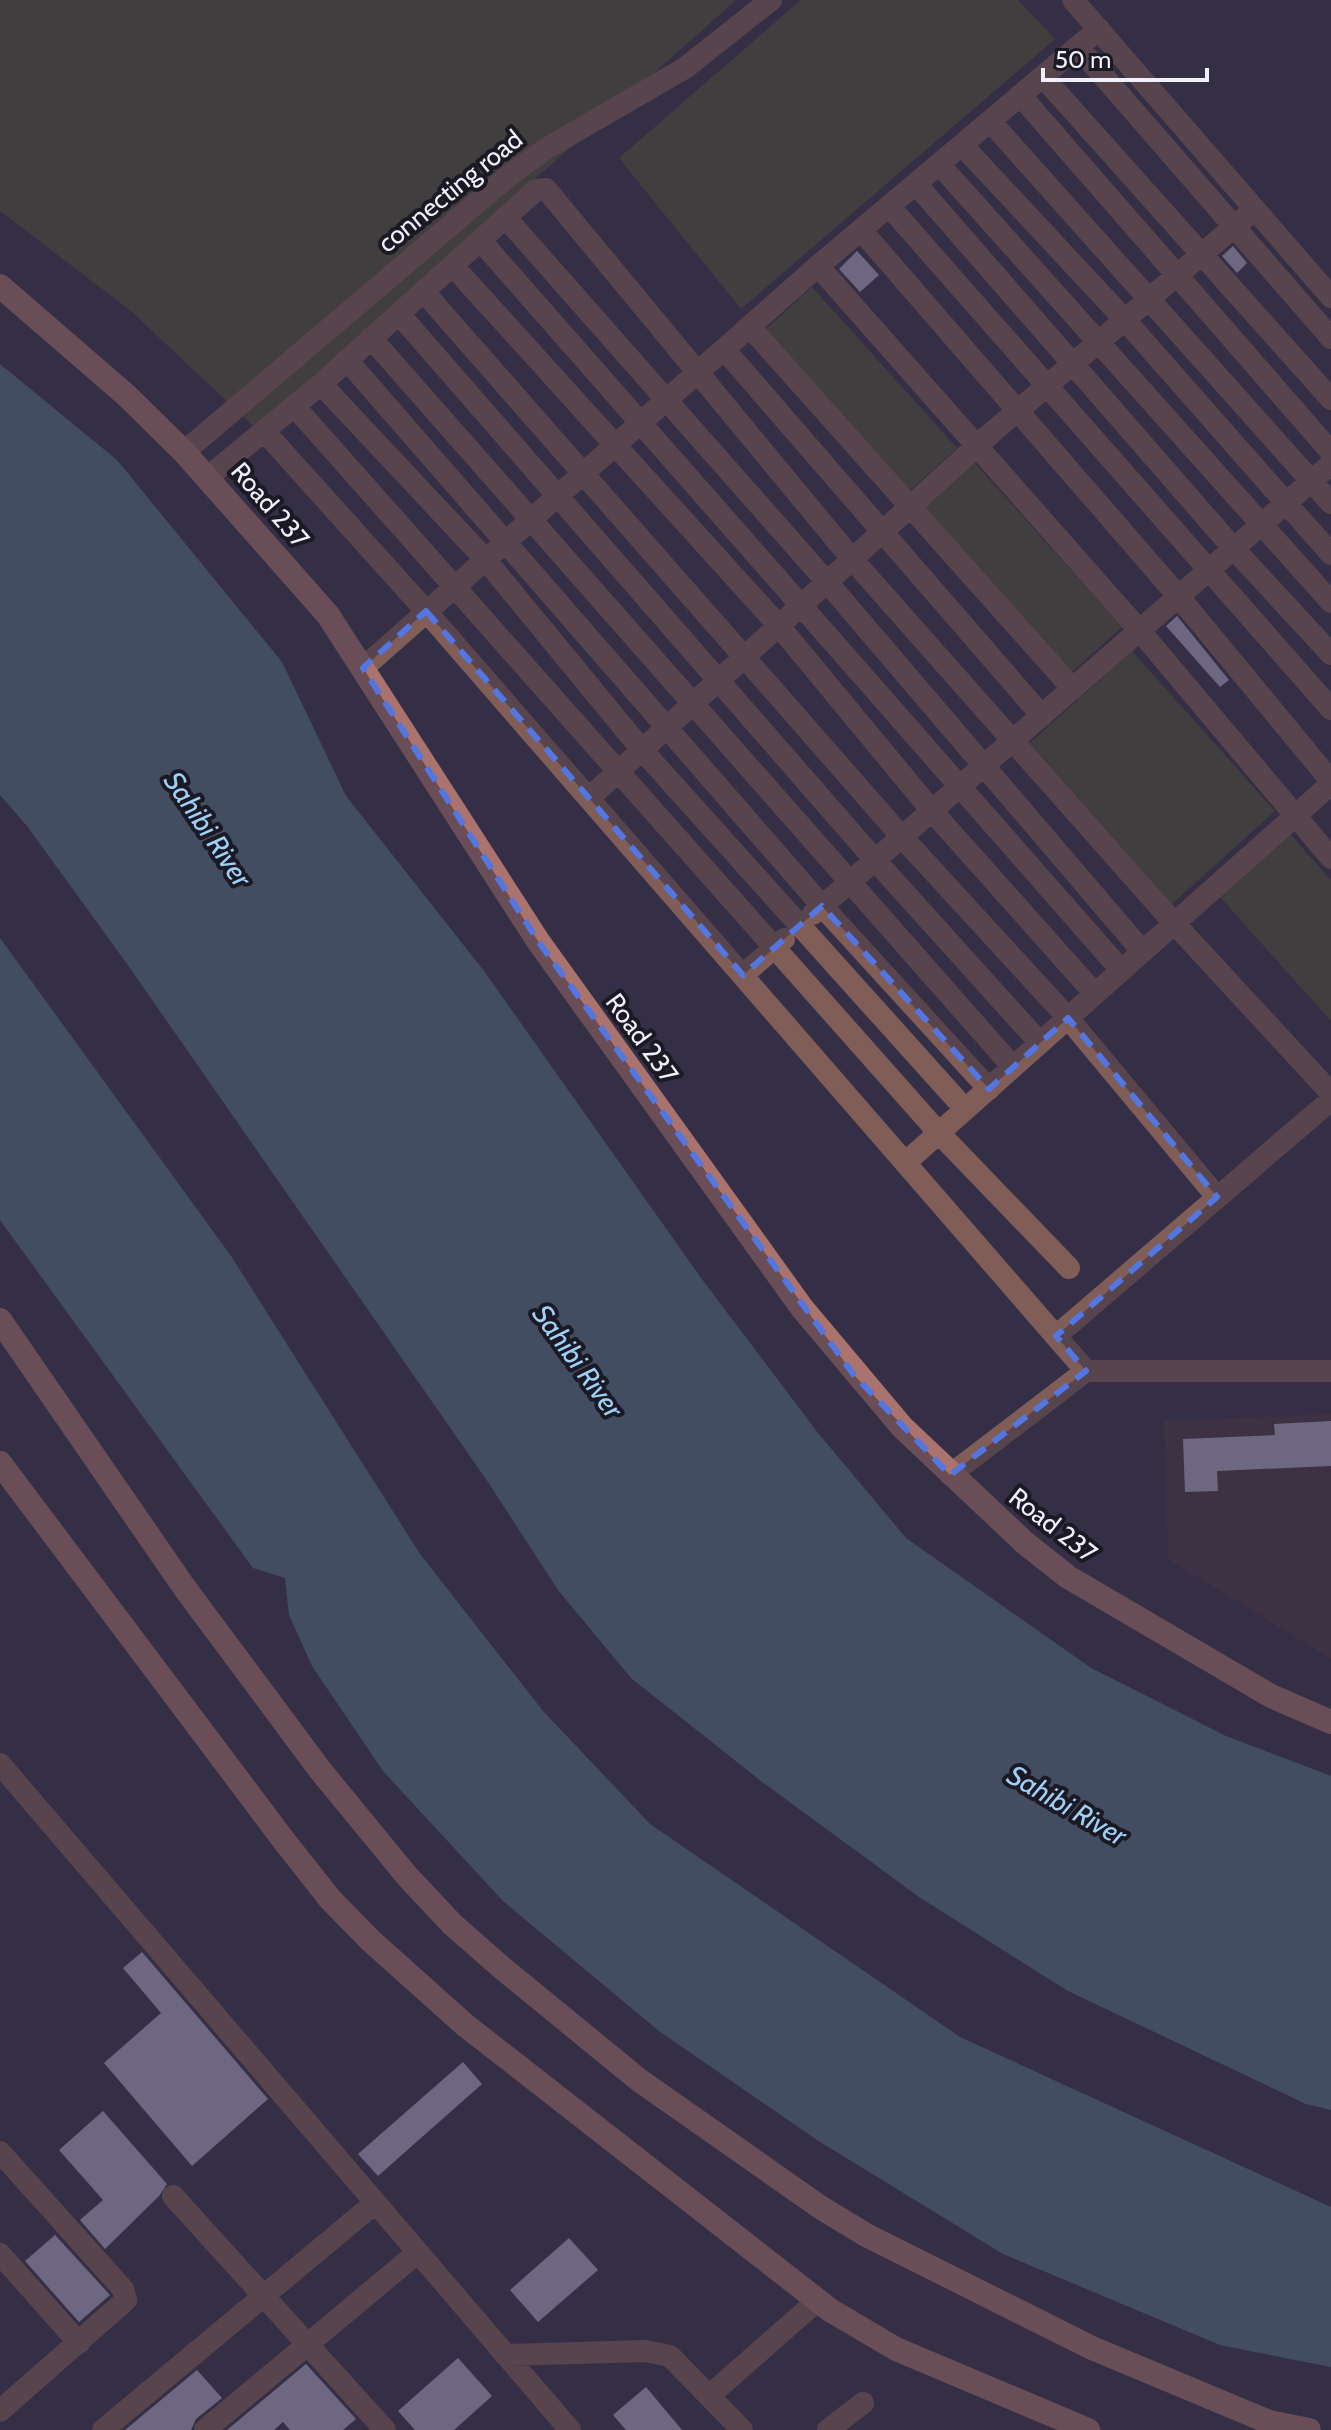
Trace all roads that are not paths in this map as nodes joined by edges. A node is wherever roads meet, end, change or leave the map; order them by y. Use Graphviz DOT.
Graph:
graph roads {
  1 [pos="771,0"];
  2 [pos="1073,0"];
  3 [pos="1099,29"];
  4 [pos="1078,47"];
  5 [pos="1043,77"];
  6 [pos="1020,95"];
  7 [pos="990,121"];
  8 [pos="962,145"];
  9 [pos="939,164"];
  10 [pos="916,184"];
  11 [pos="889,206"];
  12 [pos="1255,209"];
  13 [pos="506,218"];
  14 [pos="1232,228"];
  15 [pos="861,230"];
  16 [pos="480,240"];
  17 [pos="1203,253"];
  18 [pos="453,266"];
  19 [pos="818,266"];
  20 [pos="1175,277"];
  21 [pos="0,286"];
  22 [pos="424,292"];
  23 [pos="1331,297"];
  24 [pos="1150,298"];
  25 [pos="399,314"];
  26 [pos="1125,320"];
  27 [pos="750,327"];
  28 [pos="371,338"];
  29 [pos="1331,338"];
  30 [pos="1099,342"];
  31 [pos="724,349"];
  32 [pos="347,360"];
  33 [pos="1074,363"];
  34 [pos="697,373"];
  35 [pos="321,384"];
  36 [pos="1048,385"];
  37 [pos="1331,399"];
  38 [pos="665,401"];
  39 [pos="295,407"];
  40 [pos="1017,412"];
  41 [pos="641,422"];
  42 [pos="265,432"];
  43 [pos="978,445"];
  44 [pos="614,446"];
  45 [pos="184,452"];
  46 [pos="1331,452"];
  47 [pos="1331,464"];
  48 [pos="581,474"];
  49 [pos="208,477"];
  50 [pos="1312,481"];
  51 [pos="557,496"];
  52 [pos="1331,503"];
  53 [pos="1286,504"];
  54 [pos="910,506"];
  55 [pos="531,519"];
  56 [pos="1260,526"];
  57 [pos="884,530"];
  58 [pos="506,541"];
  59 [pos="1234,549"];
  60 [pos="1331,554"];
  61 [pos="485,559"];
  62 [pos="852,559"];
  63 [pos="1210,570"];
  64 [pos="827,582"];
  65 [pos="456,585"];
  66 [pos="1179,597"];
  67 [pos="1331,602"];
  68 [pos="802,605"];
  69 [pos="426,611"];
  70 [pos="779,626"];
  71 [pos="1140,631"];
  72 [pos="1331,654"];
  73 [pos="744,658"];
  74 [pos="363,668"];
  75 [pos="721,679"];
  76 [pos="1073,689"];
  77 [pos="693,704"];
  78 [pos="1331,709"];
  79 [pos="1042,716"];
  80 [pos="667,728"];
  81 [pos="1014,740"];
  82 [pos="642,750"];
  83 [pos="985,766"];
  84 [pos="619,771"];
  85 [pos="1331,782"];
  86 [pos="960,787"];
  87 [pos="589,798"];
  88 [pos="932,811"];
  89 [pos="1293,817"];
  90 [pos="902,837"];
  91 [pos="1331,858"];
  92 [pos="875,860"];
  93 [pos="849,883"];
  94 [pos="822,906"];
  95 [pos="1174,923"];
  96 [pos="799,926"];
  97 [pos="774,948"];
  98 [pos="1142,951"];
  99 [pos="1121,970"];
  100 [pos="743,975"];
  101 [pos="1095,994"];
  102 [pos="1068,1018"];
  103 [pos="1040,1043"];
  104 [pos="1013,1067"];
  105 [pos="989,1089"];
  106 [pos="1331,1093"];
  107 [pos="1331,1100"];
  108 [pos="965,1109"];
  109 [pos="939,1133"];
  110 [pos="905,1163"];
  111 [pos="1217,1197"];
  112 [pos="1069,1268"];
  113 [pos="0,1320"];
  114 [pos="1056,1336"];
  115 [pos="1086,1371"];
  116 [pos="1331,1371"];
  117 [pos="0,1463"];
  118 [pos="950,1475"];
  119 [pos="1331,1722"];
  120 [pos="0,1764"];
  121 [pos="0,2152"];
  122 [pos="173,2196"];
  123 [pos="375,2203"];
  124 [pos="417,2253"];
  125 [pos="0,2254"];
  126 [pos="263,2298"];
  127 [pos="817,2301"];
  128 [pos="79,2343"];
  129 [pos="309,2343"];
  130 [pos="505,2355"];
  131 [pos="710,2395"];
  132 [pos="863,2403"];
  133 [pos="0,2411"];
  134 [pos="0,2417"];
  135 [pos="1052,2424"];
  136 [pos="10,2430"];
  137 [pos="103,2430"];
  138 [pos="205,2430"];
  139 [pos="385,2430"];
  140 [pos="570,2430"];
  141 [pos="742,2430"];
  142 [pos="828,2430"];
  143 [pos="1088,2430"];
  144 [pos="1309,2430"];
  1 -- 45 [label="street, connecting road"];
  2 -- 3 [label="street"];
  3 -- 4 [label="street"];
  3 -- 12 [label="street"];
  4 -- 5 [label="street"];
  4 -- 14 [label="street"];
  5 -- 6 [label="street"];
  5 -- 17 [label="street"];
  6 -- 7 [label="street"];
  6 -- 20 [label="street"];
  7 -- 8 [label="street"];
  7 -- 24 [label="street"];
  8 -- 9 [label="street"];
  8 -- 26 [label="street"];
  9 -- 10 [label="street"];
  9 -- 30 [label="street"];
  10 -- 11 [label="street"];
  10 -- 33 [label="street"];
  11 -- 15 [label="street"];
  11 -- 36 [label="street"];
  12 -- 14 [label="street"];
  12 -- 23 [label="street"];
  13 -- 16 [label="street"];
  13 -- 34 [label="street"];
  13 -- 38 [label="street"];
  14 -- 17 [label="street"];
  14 -- 29 [label="street"];
  15 -- 19 [label="street"];
  15 -- 40 [label="street"];
  16 -- 18 [label="street"];
  16 -- 41 [label="street"];
  17 -- 20 [label="street"];
  17 -- 37 [label="street"];
  18 -- 22 [label="street"];
  18 -- 44 [label="street"];
  19 -- 27 [label="street"];
  19 -- 43 [label="street"];
  20 -- 24 [label="street"];
  20 -- 46 [label="street"];
  21 -- 45 [label="street, Road 237"];
  22 -- 25 [label="street"];
  22 -- 48 [label="street"];
  24 -- 26 [label="street"];
  24 -- 50 [label="street"];
  25 -- 28 [label="street"];
  25 -- 51 [label="street"];
  26 -- 30 [label="street"];
  26 -- 53 [label="street"];
  27 -- 31 [label="street"];
  27 -- 54 [label="street"];
  28 -- 32 [label="street"];
  28 -- 55 [label="street"];
  30 -- 33 [label="street"];
  30 -- 56 [label="street"];
  31 -- 34 [label="street"];
  31 -- 57 [label="street"];
  32 -- 35 [label="street"];
  32 -- 58 [label="street"];
  33 -- 36 [label="street"];
  33 -- 59 [label="street"];
  34 -- 38 [label="street"];
  34 -- 62 [label="street"];
  35 -- 39 [label="street"];
  35 -- 61 [label="street"];
  36 -- 40 [label="street"];
  36 -- 63 [label="street"];
  38 -- 41 [label="street"];
  38 -- 64 [label="street"];
  39 -- 42 [label="street"];
  39 -- 65 [label="street"];
  40 -- 43 [label="street"];
  40 -- 66 [label="street"];
  41 -- 44 [label="street"];
  41 -- 68 [label="street"];
  42 -- 49 [label="street"];
  42 -- 69 [label="street"];
  43 -- 54 [label="street"];
  43 -- 71 [label="street"];
  44 -- 48 [label="street"];
  44 -- 70 [label="street"];
  45 -- 49 [label="street, Road 237"];
  47 -- 50 [label="street"];
  48 -- 51 [label="street"];
  48 -- 73 [label="street"];
  49 -- 74 [label="street, Road 237"];
  50 -- 52 [label="street"];
  50 -- 53 [label="street"];
  51 -- 55 [label="street"];
  51 -- 75 [label="street"];
  53 -- 56 [label="street"];
  53 -- 60 [label="street"];
  54 -- 57 [label="street"];
  54 -- 76 [label="street"];
  55 -- 58 [label="street"];
  55 -- 77 [label="street"];
  56 -- 59 [label="street"];
  56 -- 67 [label="street"];
  57 -- 62 [label="street"];
  57 -- 79 [label="street"];
  58 -- 61 [label="street"];
  58 -- 80 [label="street"];
  59 -- 63 [label="street"];
  59 -- 72 [label="street"];
  61 -- 65 [label="street"];
  61 -- 82 [label="street"];
  62 -- 64 [label="street"];
  62 -- 81 [label="street"];
  63 -- 66 [label="street"];
  63 -- 78 [label="street"];
  64 -- 68 [label="street"];
  64 -- 83 [label="street"];
  65 -- 69 [label="street"];
  65 -- 84 [label="street"];
  66 -- 71 [label="street"];
  66 -- 85 [label="street"];
  68 -- 70 [label="street"];
  68 -- 86 [label="street"];
  69 -- 74 [label="street"];
  69 -- 87 [label="street"];
  70 -- 73 [label="street"];
  70 -- 88 [label="street"];
  71 -- 76 [label="street"];
  71 -- 89 [label="street"];
  73 -- 75 [label="street"];
  73 -- 90 [label="street"];
  74 -- 118 [label="street, Road 237"];
  75 -- 77 [label="street"];
  75 -- 92 [label="street"];
  76 -- 79 [label="street"];
  77 -- 80 [label="street"];
  77 -- 93 [label="street"];
  79 -- 81 [label="street"];
  80 -- 82 [label="street"];
  80 -- 94 [label="street"];
  81 -- 83 [label="street"];
  81 -- 95 [label="street"];
  82 -- 84 [label="street"];
  82 -- 96 [label="street"];
  83 -- 86 [label="street"];
  83 -- 98 [label="street"];
  84 -- 87 [label="street"];
  84 -- 97 [label="street"];
  85 -- 89 [label="street"];
  86 -- 88 [label="street"];
  86 -- 99 [label="street"];
  87 -- 100 [label="street"];
  88 -- 90 [label="street"];
  88 -- 101 [label="street"];
  89 -- 91 [label="street"];
  89 -- 95 [label="street"];
  90 -- 92 [label="street"];
  90 -- 102 [label="street"];
  92 -- 93 [label="street"];
  92 -- 103 [label="street"];
  93 -- 94 [label="street"];
  93 -- 104 [label="street"];
  94 -- 96 [label="street"];
  94 -- 105 [label="street"];
  95 -- 98 [label="street"];
  95 -- 106 [label="street"];
  96 -- 97 [label="street"];
  96 -- 108 [label="street"];
  97 -- 100 [label="street"];
  97 -- 109 [label="street"];
  98 -- 99 [label="street"];
  99 -- 101 [label="street"];
  100 -- 110 [label="street"];
  101 -- 102 [label="street"];
  102 -- 103 [label="street"];
  102 -- 111 [label="street"];
  103 -- 104 [label="street"];
  104 -- 105 [label="street"];
  105 -- 108 [label="street"];
  107 -- 111 [label="street"];
  108 -- 109 [label="street"];
  109 -- 110 [label="street"];
  109 -- 112 [label="street"];
  110 -- 114 [label="street"];
  111 -- 114 [label="street"];
  113 -- 144 [label="street"];
  114 -- 115 [label="street"];
  115 -- 116 [label="street"];
  115 -- 118 [label="street"];
  117 -- 127 [label="street"];
  118 -- 119 [label="street, Road 237"];
  120 -- 123 [label="street"];
  121 -- 128 [label="street"];
  122 -- 126 [label="street"];
  123 -- 124 [label="street"];
  123 -- 126 [label="street"];
  124 -- 129 [label="street"];
  124 -- 130 [label="street"];
  125 -- 128 [label="street"];
  126 -- 129 [label="street"];
  126 -- 137 [label="street"];
  127 -- 131 [label="street"];
  127 -- 135 [label="street"];
  128 -- 133 [label="street"];
  129 -- 138 [label="street"];
  129 -- 139 [label="street"];
  130 -- 131 [label="street"];
  130 -- 140 [label="street"];
  131 -- 141 [label="street"];
  132 -- 142 [label="street"];
  134 -- 136 [label="street"];
  135 -- 143 [label="street"];
}
